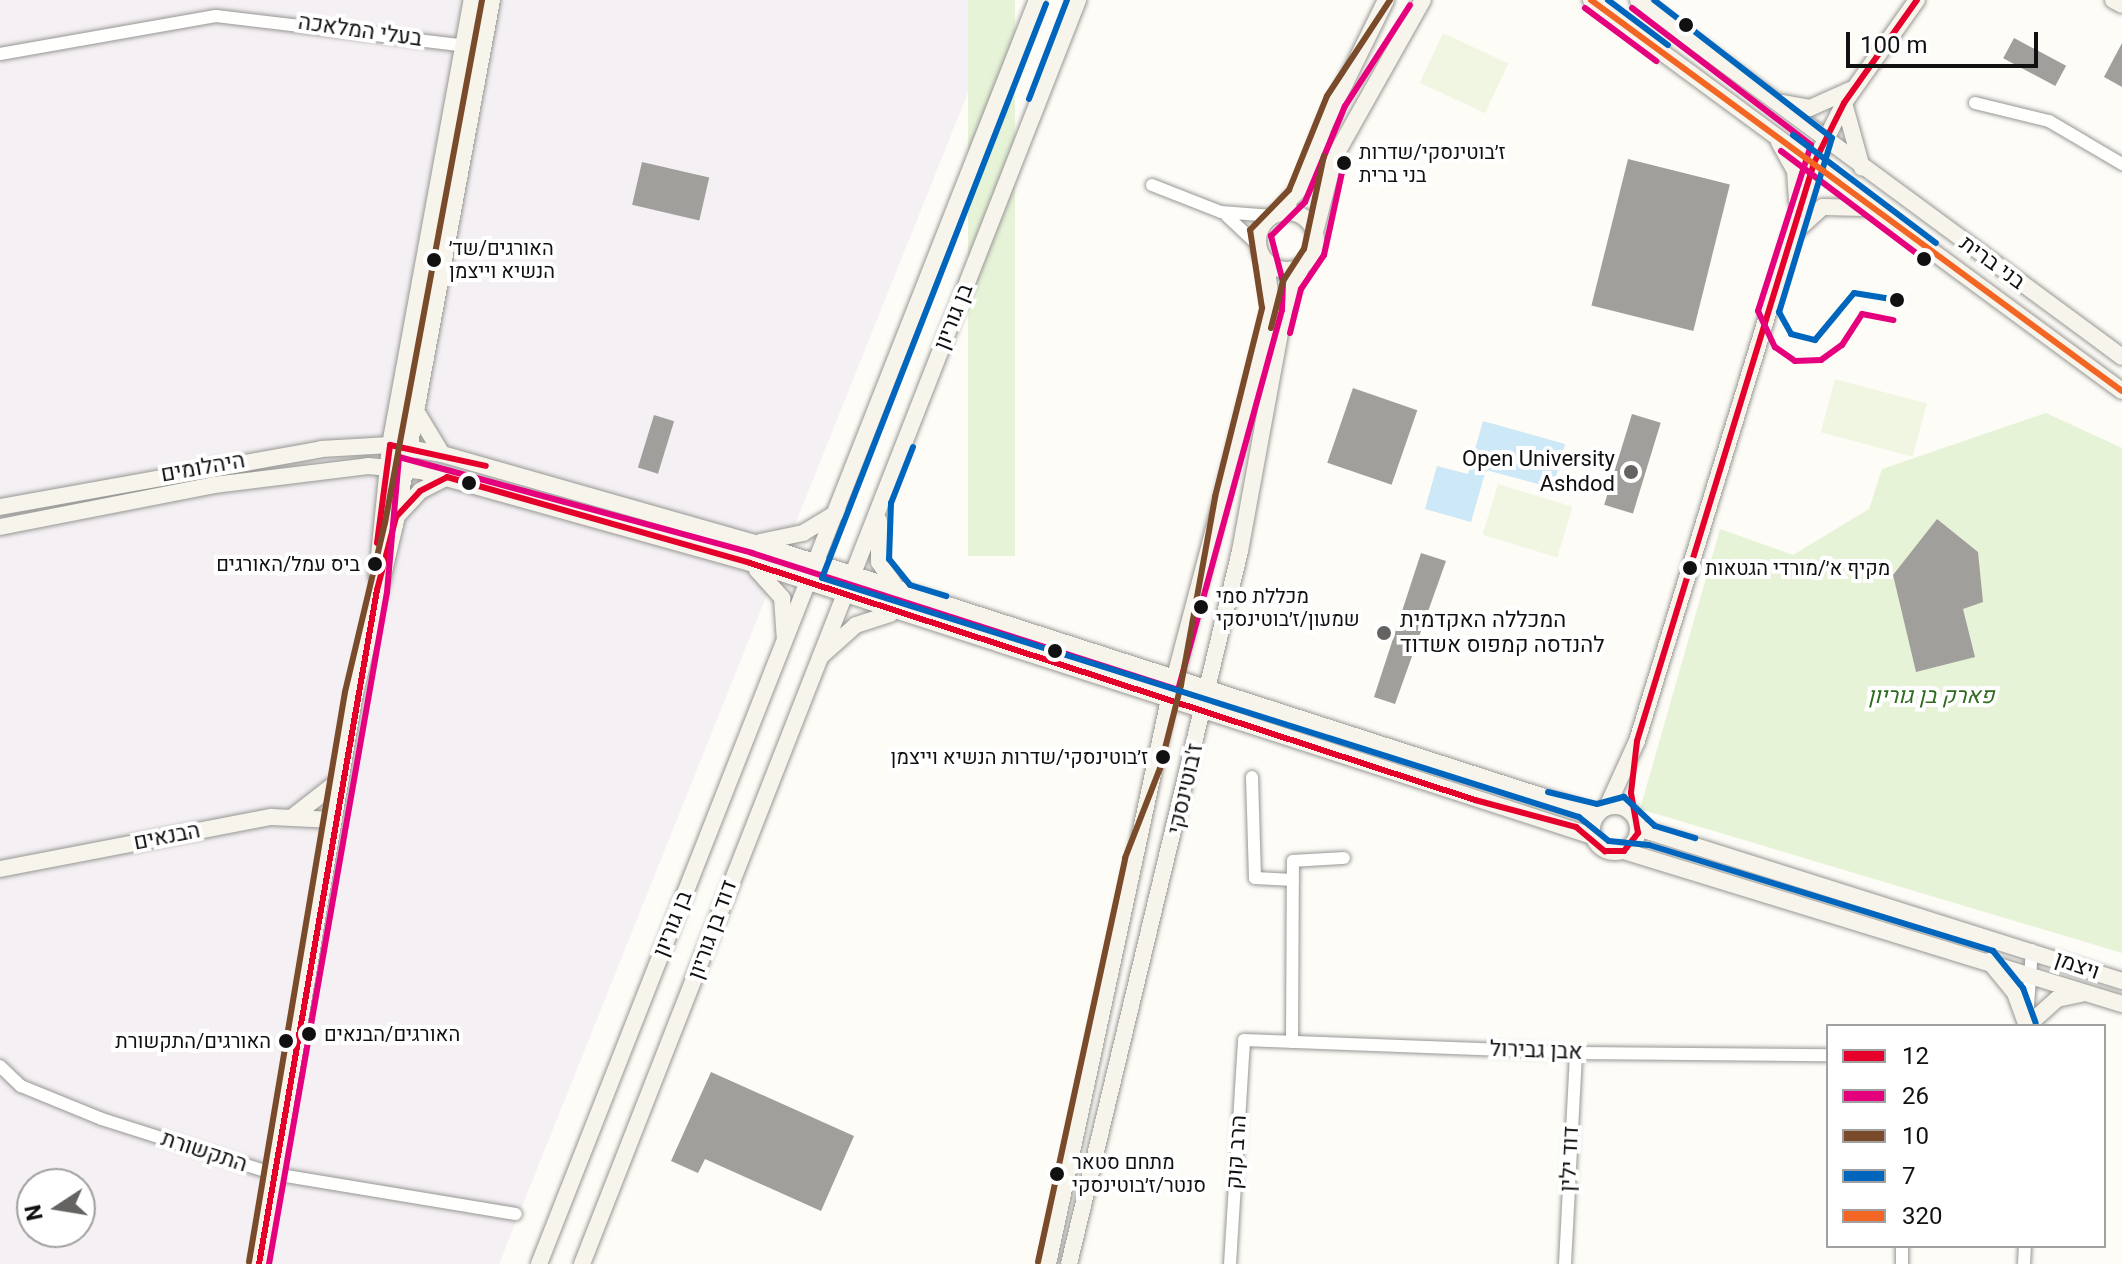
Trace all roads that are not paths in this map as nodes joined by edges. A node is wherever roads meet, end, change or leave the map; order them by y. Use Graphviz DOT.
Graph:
graph roads {
  1 [pos="472,0"];
  2 [pos="492,0"];
  3 [pos="1037,0"];
  4 [pos="1078,0"];
  5 [pos="1386,0"];
  6 [pos="1423,0"];
  7 [pos="1591,0"];
  8 [pos="1638,0"];
  9 [pos="2113,0"];
  10 [pos="1915,1"];
  11 [pos="2122,5"];
  12 [pos="464,44"];
  13 [pos="484,48"];
  14 [pos="0,54"];
  15 [pos="1855,87"];
  16 [pos="1773,100"];
  17 [pos="1844,103"];
  18 [pos="1975,103"];
  19 [pos="1773,134"];
  20 [pos="1823,141"];
  21 [pos="1814,163"];
  22 [pos="2122,164"];
  23 [pos="1863,170"];
  24 [pos="1152,185"];
  25 [pos="1873,210"];
  26 [pos="1221,212"];
  27 [pos="1275,215"];
  28 [pos="1315,232"];
  29 [pos="1795,232"];
  30 [pos="1262,253"];
  31 [pos="1302,266"];
  32 [pos="2122,357"];
  33 [pos="2122,391"];
  34 [pos="416,411"];
  35 [pos="390,445"];
  36 [pos="408,447"];
  37 [pos="442,454"];
  38 [pos="386,467"];
  39 [pos="404,469"];
  40 [pos="447,477"];
  41 [pos="881,501"];
  42 [pos="0,507"];
  43 [pos="840,511"];
  44 [pos="396,517"];
  45 [pos="0,527"];
  46 [pos="755,543"];
  47 [pos="818,562"];
  48 [pos="750,563"];
  49 [pos="851,574"];
  50 [pos="809,584"];
  51 [pos="377,590"];
  52 [pos="904,594"];
  53 [pos="843,596"];
  54 [pos="895,613"];
  55 [pos="785,645"];
  56 [pos="815,660"];
  57 [pos="1174,681"];
  58 [pos="1208,692"];
  59 [pos="1169,699"];
  60 [pos="1204,710"];
  61 [pos="1637,741"];
  62 [pos="1252,777"];
  63 [pos="341,779"];
  64 [pos="1602,810"];
  65 [pos="295,815"];
  66 [pos="334,820"];
  67 [pos="1635,821"];
  68 [pos="1592,836"];
  69 [pos="1624,851"];
  70 [pos="1344,858"];
  71 [pos="0,869"];
  72 [pos="1293,880"];
  73 [pos="2032,950"];
  74 [pos="1989,960"];
  75 [pos="2030,974"];
  76 [pos="2122,981"];
  77 [pos="2086,993"];
  78 [pos="2122,1004"];
  79 [pos="2026,1024"];
  80 [pos="2027,1024"];
  81 [pos="2029,1024"];
  82 [pos="1244,1040"];
  83 [pos="1292,1042"];
  84 [pos="1576,1053"];
  85 [pos="1826,1055"];
  86 [pos="0,1066"];
  87 [pos="274,1174"];
  88 [pos="516,1214"];
  89 [pos="259,1264"];
  90 [pos="539,1264"];
  91 [pos="582,1264"];
  92 [pos="1048,1264"];
  93 [pos="1069,1264"];
  94 [pos="1230,1264"];
  95 [pos="1565,1264"];
  1 -- 12 [label="street"];
  2 -- 13 [label="street"];
  3 -- 43 [label="street, בן גוריון"];
  4 -- 41 [label="street, בן גוריון"];
  5 -- 27 [label="street"];
  6 -- 28 [label="street"];
  7 -- 19 [label="street, בני ברית"];
  8 -- 16 [label="street, בני ברית"];
  9 -- 11 [label="street"];
  10 -- 15 [label="street"];
  12 -- 13 [label="street, בעלי המלאכה"];
  12 -- 14 [label="street, בעלי המלאכה"];
  12 -- 35 [label="street"];
  13 -- 34 [label="street"];
  15 -- 16 [label="street"];
  15 -- 17 [label="street"];
  16 -- 20 [label="street, בני ברית"];
  17 -- 20 [label="street"];
  17 -- 23 [label="street"];
  18 -- 22 [label="street"];
  19 -- 21 [label="street, בני ברית"];
  19 -- 29 [label="street"];
  20 -- 21 [label="street"];
  20 -- 23 [label="street, בני ברית"];
  21 -- 25 [label="street, בני ברית"];
  21 -- 29 [label="street"];
  23 -- 32 [label="street, בני ברית"];
  24 -- 26 [label="street"];
  25 -- 29 [label="street"];
  25 -- 33 [label="street, בני ברית"];
  26 -- 27 [label="street"];
  26 -- 30 [label="street"];
  27 -- 28 [label="street"];
  27 -- 30 [label="street"];
  28 -- 31 [label="street"];
  29 -- 61 [label="street"];
  30 -- 31 [label="street"];
  30 -- 57 [label="street, ז'בוטינסקי"];
  31 -- 58 [label="street, ז'בוטינסקי"];
  34 -- 36 [label="street"];
  34 -- 37 [label="street"];
  35 -- 36 [label="street, היהלומים"];
  35 -- 38 [label="street"];
  35 -- 42 [label="street, היהלומים"];
  36 -- 37 [label="street, היהלומים"];
  36 -- 39 [label="street"];
  37 -- 46 [label="street, היהלומים"];
  38 -- 39 [label="street, היהלומים"];
  38 -- 45 [label="street, היהלומים"];
  38 -- 51 [label="street"];
  39 -- 40 [label="street, היהלומים"];
  39 -- 44 [label="street"];
  40 -- 44 [label="street"];
  40 -- 48 [label="street, היהלומים"];
  41 -- 49 [label="street, בן גוריון"];
  41 -- 52 [label="street"];
  43 -- 46 [label="street"];
  43 -- 47 [label="street, בן גוריון"];
  44 -- 51 [label="street"];
  46 -- 47 [label="street, היהלומים"];
  47 -- 49 [label="street, היהלומים"];
  47 -- 50 [label="street, בן גוריון"];
  48 -- 50 [label="street, היהלומים"];
  48 -- 55 [label="street"];
  49 -- 52 [label="street, היהלומים"];
  49 -- 53 [label="street, דוד בן גוריון"];
  50 -- 53 [label="street, היהלומים"];
  50 -- 55 [label="street, בן גוריון"];
  51 -- 63 [label="street"];
  52 -- 57 [label="street, היהלומים"];
  53 -- 54 [label="street, היהלומים"];
  53 -- 56 [label="street, דוד בן גוריון"];
  54 -- 56 [label="street"];
  54 -- 59 [label="street, היהלומים"];
  55 -- 90 [label="street, בן גוריון"];
  56 -- 91 [label="street, דוד בן גוריון"];
  57 -- 58 [label="street, היהלומים"];
  57 -- 59 [label="street, ז'בוטינסקי"];
  58 -- 60 [label="street, ז'בוטינסקי"];
  58 -- 64 [label="street"];
  59 -- 60 [label="street, היהלומים"];
  59 -- 92 [label="street, ז'בוטינסקי"];
  60 -- 68 [label="street, היהלומים"];
  60 -- 93 [label="street, ז'בוטינסקי"];
  61 -- 64 [label="street"];
  61 -- 67 [label="street"];
  62 -- 72 [label="street"];
  63 -- 65 [label="street"];
  63 -- 66 [label="street"];
  64 -- 67 [label="street, ויצמן"];
  64 -- 68 [label="street"];
  65 -- 66 [label="street, הבנאים"];
  65 -- 71 [label="street, הבנאים"];
  66 -- 87 [label="street"];
  67 -- 69 [label="street"];
  67 -- 73 [label="street, ויצמן"];
  68 -- 69 [label="street, היהלומים"];
  69 -- 74 [label="street, היהלומים"];
  70 -- 72 [label="street"];
  72 -- 83 [label="street"];
  73 -- 75 [label="street"];
  73 -- 76 [label="street, ויצמן"];
  74 -- 75 [label="street, היהלומים"];
  74 -- 79 [label="street"];
  75 -- 77 [label="street, היהלומים"];
  75 -- 80 [label="street"];
  77 -- 78 [label="street, היהלומים"];
  77 -- 81 [label="street"];
  82 -- 83 [label="street, אבן גבירול"];
  82 -- 94 [label="street, הרב קוק"];
  83 -- 84 [label="street, אבן גבירול"];
  84 -- 85 [label="street, אבן גבירול"];
  84 -- 95 [label="street, דוד ילין"];
  86 -- 87 [label="street, התקשורת"];
  87 -- 88 [label="street, התקשורת"];
  87 -- 89 [label="street"];
}
